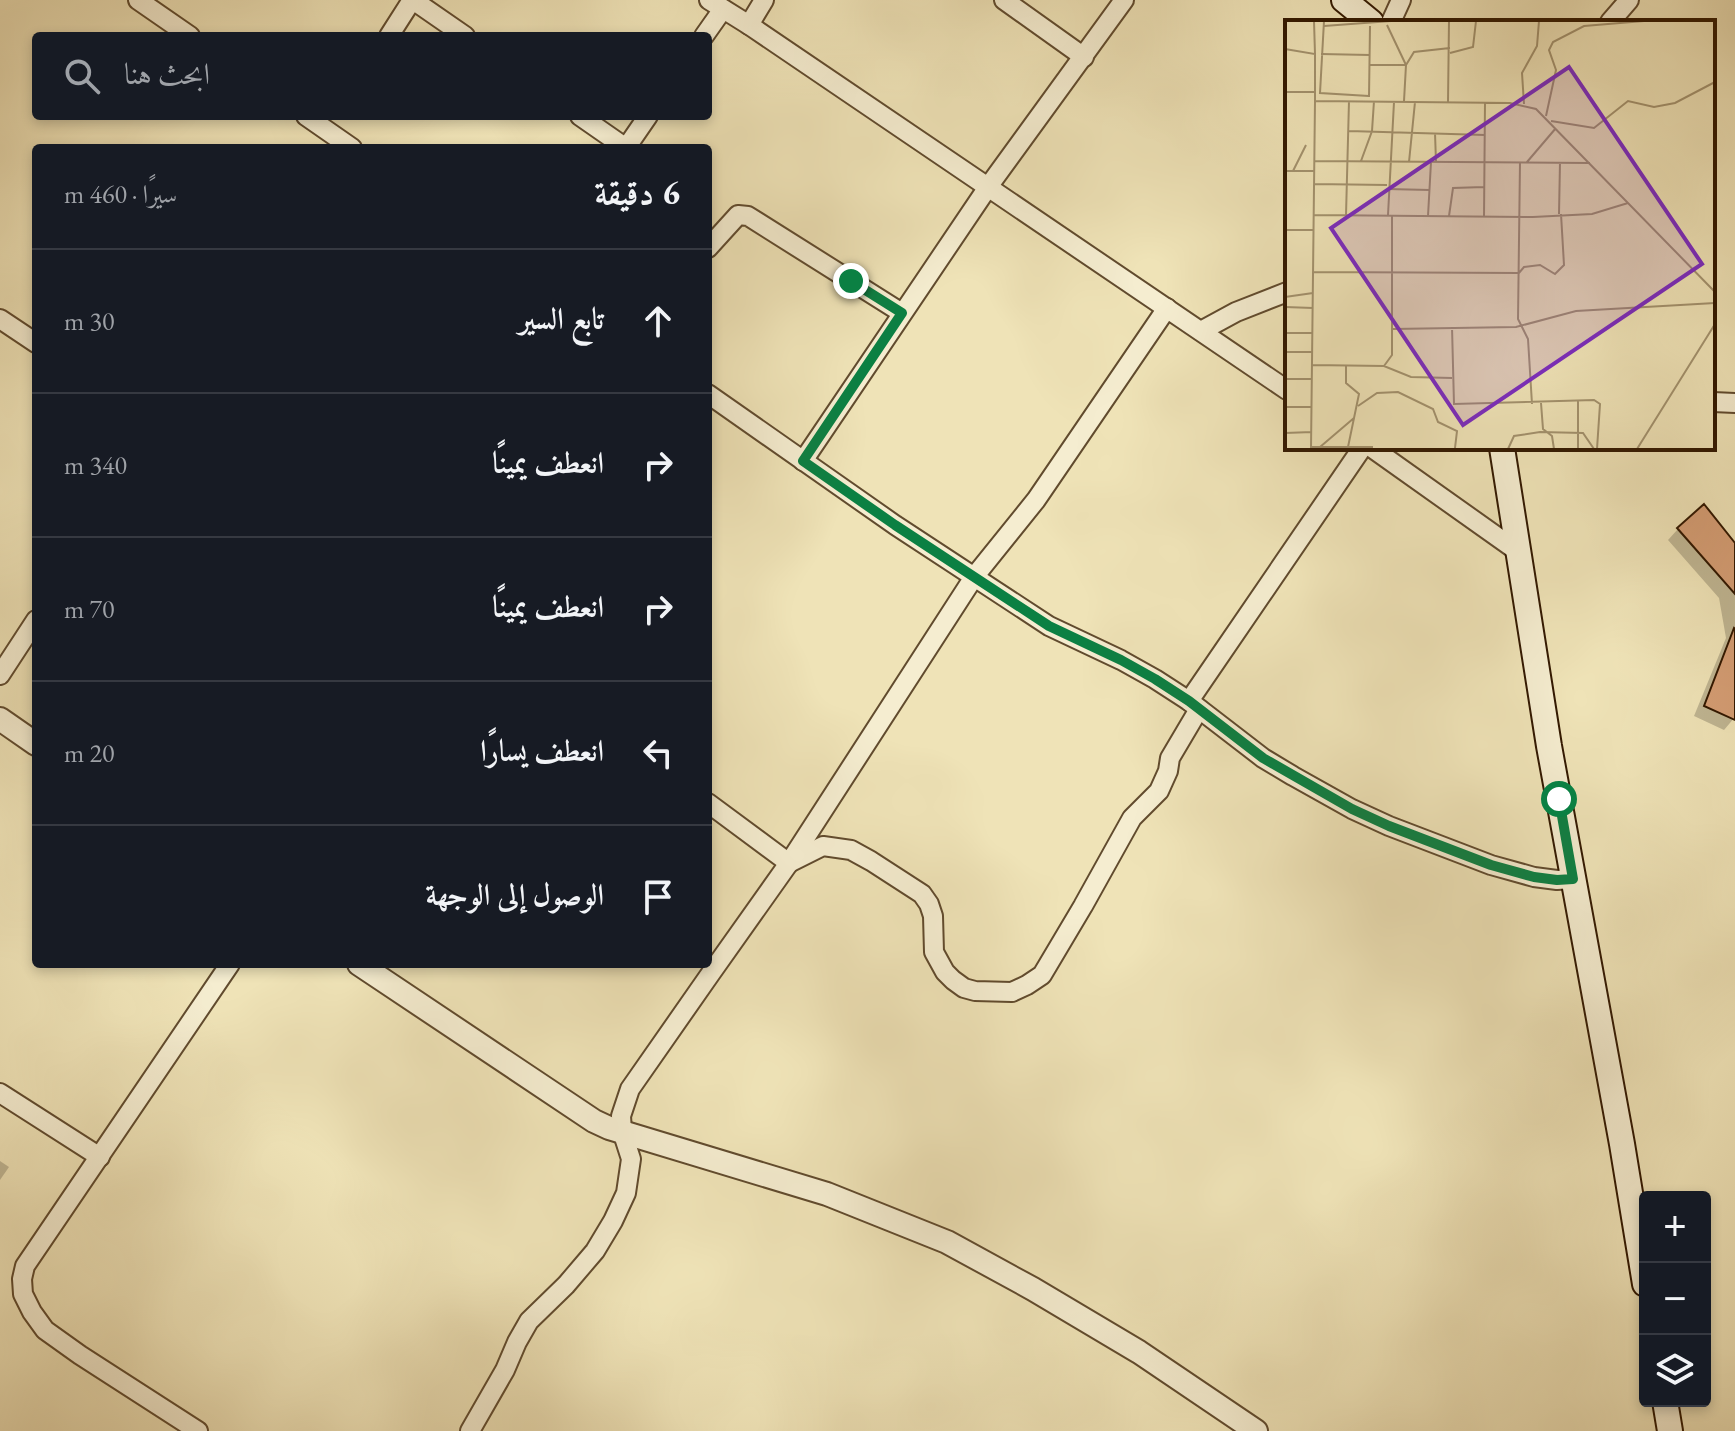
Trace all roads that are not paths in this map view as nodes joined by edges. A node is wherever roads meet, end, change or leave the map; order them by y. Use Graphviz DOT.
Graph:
graph roads {
  1 [pos="138,0"];
  2 [pos="413,0"];
  3 [pos="764,0"];
  4 [pos="1004,0"];
  5 [pos="1124,0"];
  6 [pos="1344,0"];
  7 [pos="1401,0"];
  8 [pos="1629,0"];
  9 [pos="716,5"];
  10 [pos="1369,20"];
  11 [pos="1392,20"];
  12 [pos="1612,20"];
  13 [pos="749,25"];
  14 [pos="184,32"];
  15 [pos="392,32"];
  16 [pos="459,32"];
  17 [pos="706,32"];
  18 [pos="1084,57"];
  19 [pos="586,120"];
  20 [pos="645,120"];
  21 [pos="331,123"];
  22 [pos="347,144"];
  23 [pos="620,144"];
  24 [pos="629,144"];
  25 [pos="988,187"];
  26 [pos="712,243"];
  27 [pos="1285,293"];
  28 [pos="1167,308"];
  29 [pos="902,313"];
  30 [pos="0,319"];
  31 [pos="1201,331"];
  32 [pos="32,340"];
  33 [pos="1285,389"];
  34 [pos="712,397"];
  35 [pos="1715,402"];
  36 [pos="1735,403"];
  37 [pos="1361,450"];
  38 [pos="1375,450"];
  39 [pos="1502,450"];
  40 [pos="803,461"];
  41 [pos="1520,553"];
  42 [pos="974,577"];
  43 [pos="32,626"];
  44 [pos="0,675"];
  45 [pos="1194,705"];
  46 [pos="0,719"];
  47 [pos="32,741"];
  48 [pos="712,806"];
  49 [pos="789,863"];
  50 [pos="1573,879"];
  51 [pos="227,968"];
  52 [pos="365,968"];
  53 [pos="0,1093"];
  54 [pos="622,1131"];
  55 [pos="100,1157"];
  56 [pos="1642,1263"];
  57 [pos="1666,1407"];
  58 [pos="198,1431"];
  59 [pos="470,1431"];
  60 [pos="1256,1431"];
  61 [pos="1670,1431"];
  1 -- 14 [label="street"];
  2 -- 15 [label="street"];
  2 -- 16 [label="street"];
  3 -- 13 [label="street"];
  4 -- 18 [label="street"];
  5 -- 18 [label="street"];
  6 -- 10 [label="main road"];
  7 -- 11 [label="street"];
  8 -- 12 [label="street"];
  9 -- 13 [label="street"];
  9 -- 17 [label="street"];
  13 -- 25 [label="street"];
  18 -- 25 [label="street"];
  19 -- 23 [label="street"];
  20 -- 24 [label="street"];
  21 -- 22 [label="street"];
  25 -- 28 [label="street"];
  25 -- 29 [label="street"];
  26 -- 29 [label="street"];
  27 -- 31 [label="street"];
  28 -- 31 [label="street"];
  28 -- 42 [label="street"];
  29 -- 40 [label="street"];
  30 -- 32 [label="street"];
  31 -- 33 [label="street"];
  34 -- 40 [label="street"];
  35 -- 36 [label="street"];
  37 -- 45 [label="street"];
  38 -- 41 [label="street"];
  39 -- 41 [label="main road"];
  40 -- 42 [label="street"];
  41 -- 50 [label="main road"];
  42 -- 45 [label="street"];
  42 -- 49 [label="street"];
  43 -- 44 [label="street"];
  45 -- 49 [label="street"];
  45 -- 50 [label="street"];
  46 -- 47 [label="street"];
  48 -- 49 [label="street"];
  49 -- 54 [label="street"];
  50 -- 56 [label="main road"];
  51 -- 55 [label="street"];
  52 -- 54 [label="street"];
  53 -- 55 [label="street"];
  54 -- 59 [label="street"];
  54 -- 60 [label="street"];
  55 -- 58 [label="street"];
  57 -- 61 [label="main road"];
}
